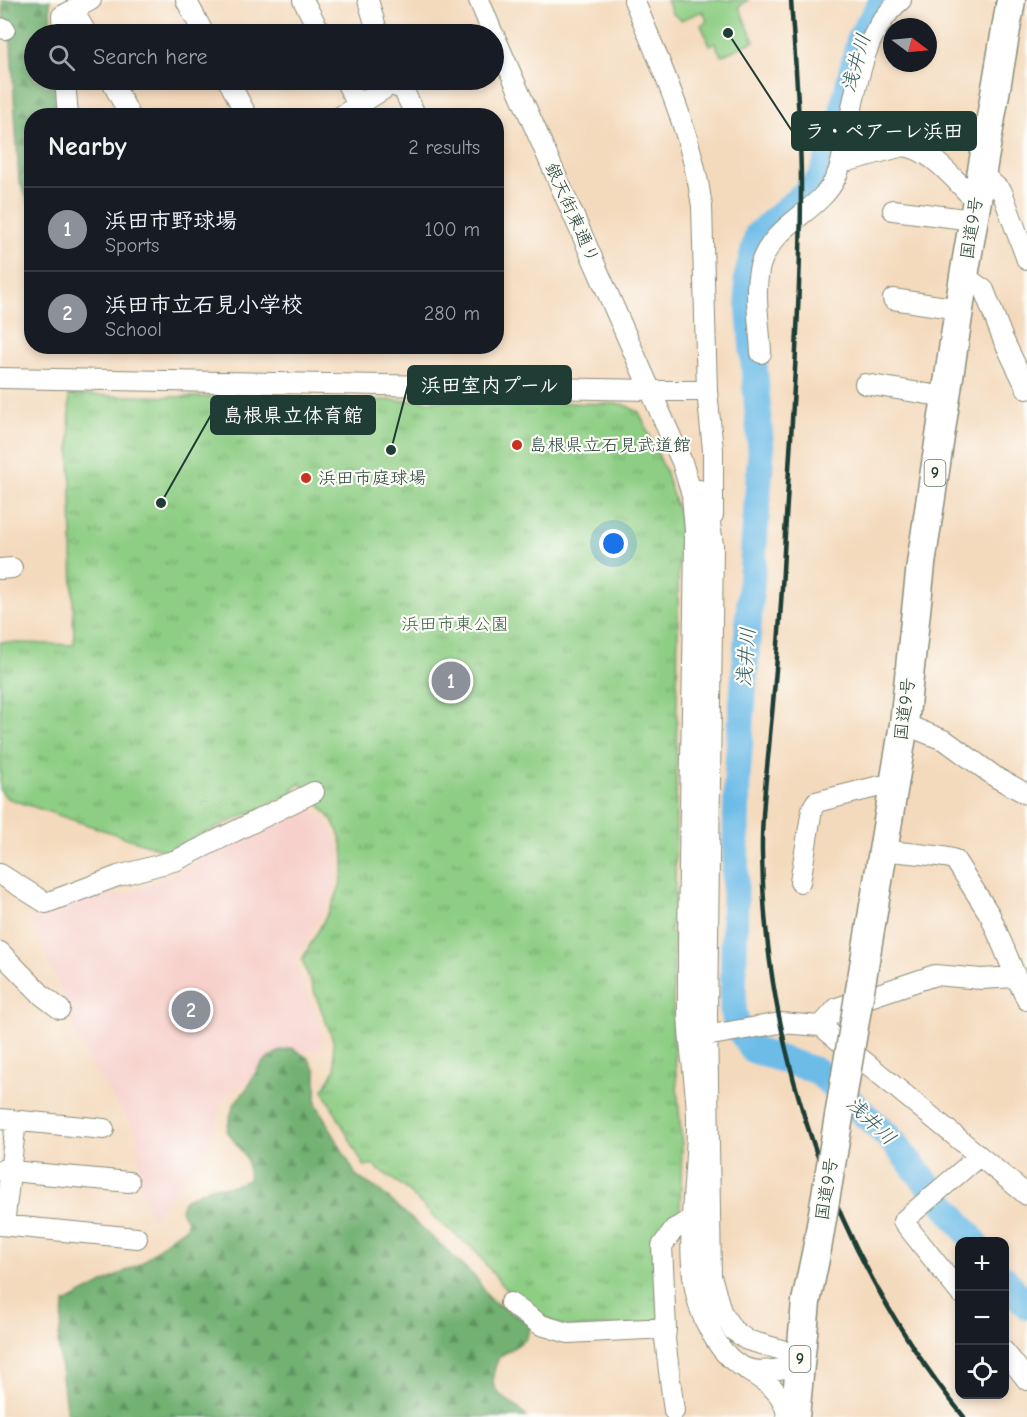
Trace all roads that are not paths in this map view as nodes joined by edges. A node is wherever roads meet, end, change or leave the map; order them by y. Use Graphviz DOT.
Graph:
graph roads {
  1 [pos="91,0"];
  2 [pos="186,0"];
  3 [pos="303,0"];
  4 [pos="368,0"];
  5 [pos="479,0"];
  6 [pos="634,0"];
  7 [pos="901,0"];
  8 [pos="1011,0"];
  9 [pos="73,10"];
  10 [pos="62,24"];
  11 [pos="81,24"];
  12 [pos="199,24"];
  13 [pos="316,24"];
  14 [pos="375,24"];
  15 [pos="489,24"];
  16 [pos="504,60"];
  17 [pos="66,90"];
  18 [pos="116,90"];
  19 [pos="233,90"];
  20 [pos="350,90"];
  21 [pos="381,90"];
  22 [pos="403,90"];
  23 [pos="67,108"];
  24 [pos="126,108"];
  25 [pos="243,108"];
  26 [pos="360,108"];
  27 [pos="365,108"];
  28 [pos="412,108"];
  29 [pos="841,163"];
  30 [pos="981,173"];
  31 [pos="894,210"];
  32 [pos="974,211"];
  33 [pos="1027,260"];
  34 [pos="964,276"];
  35 [pos="893,299"];
  36 [pos="959,309"];
  37 [pos="761,353"];
  38 [pos="0,378"];
  39 [pos="865,384"];
  40 [pos="1027,388"];
  41 [pos="651,391"];
  42 [pos="707,391"];
  43 [pos="946,397"];
  44 [pos="682,462"];
  45 [pos="712,544"];
  46 [pos="904,724"];
  47 [pos="892,788"];
  48 [pos="314,792"];
  49 [pos="1027,794"];
  50 [pos="882,850"];
  51 [pos="0,874"];
  52 [pos="800,882"];
  53 [pos="0,952"];
  54 [pos="1023,985"];
  55 [pos="60,1009"];
  56 [pos="821,1026"];
  57 [pos="698,1038"];
  58 [pos="8,1120"];
  59 [pos="104,1130"];
  60 [pos="978,1157"];
  61 [pos="5,1171"];
  62 [pos="129,1182"];
  63 [pos="1027,1195"];
  64 [pos="694,1218"];
  65 [pos="2,1225"];
  66 [pos="137,1238"];
  67 [pos="958,1291"];
  68 [pos="510,1303"];
  69 [pos="666,1328"];
  70 [pos="1009,1356"];
  71 [pos="800,1364"];
  72 [pos="745,1370"];
  73 [pos="1027,1380"];
  74 [pos="674,1411"];
  75 [pos="787,1417"];
  76 [pos="795,1417"];
  1 -- 9 [label="street"];
  2 -- 12 [label="street"];
  3 -- 13 [label="street"];
  4 -- 14 [label="street"];
  5 -- 15 [label="street, 銀天街東通り"];
  6 -- 42 [label="street"];
  7 -- 29 [label="street"];
  8 -- 30 [label="highway, 国道9号 / 9"];
  9 -- 10 [label="street"];
  9 -- 11 [label="street"];
  16 -- 41 [label="street, 銀天街東通り"];
  17 -- 23 [label="street"];
  18 -- 24 [label="street"];
  19 -- 25 [label="street"];
  20 -- 26 [label="street"];
  21 -- 27 [label="street"];
  22 -- 28 [label="street"];
  29 -- 32 [label="street"];
  29 -- 37 [label="street"];
  30 -- 32 [label="highway, 国道9号 / 9"];
  30 -- 33 [label="street"];
  31 -- 32 [label="street"];
  32 -- 34 [label="highway, 国道9号 / 9"];
  34 -- 36 [label="highway, 国道9号 / 9"];
  34 -- 40 [label="street"];
  35 -- 36 [label="street"];
  36 -- 43 [label="highway, 国道9号 / 9"];
  38 -- 41 [label="street"];
  39 -- 43 [label="street"];
  41 -- 42 [label="street"];
  41 -- 44 [label="street, 銀天街東通り"];
  42 -- 45 [label="street"];
  43 -- 46 [label="highway, 国道9号 / 9"];
  44 -- 45 [label="street"];
  44 -- 57 [label="street"];
  45 -- 57 [label="street"];
  46 -- 47 [label="highway, 国道9号 / 9"];
  46 -- 49 [label="street"];
  47 -- 50 [label="highway, 国道9号 / 9"];
  47 -- 52 [label="street"];
  48 -- 51 [label="street"];
  50 -- 54 [label="street"];
  50 -- 71 [label="highway, 国道9号 / 9, bridge"];
  53 -- 55 [label="street"];
  54 -- 56 [label="street"];
  56 -- 57 [label="street"];
  56 -- 60 [label="street"];
  57 -- 64 [label="street"];
  57 -- 71 [label="street"];
  58 -- 59 [label="street"];
  58 -- 61 [label="street"];
  60 -- 63 [label="street"];
  60 -- 67 [label="street"];
  61 -- 62 [label="street"];
  61 -- 65 [label="street"];
  64 -- 69 [label="street"];
  64 -- 72 [label="street"];
  65 -- 66 [label="street"];
  68 -- 69 [label="street"];
  69 -- 74 [label="street"];
  70 -- 73 [label="street"];
  71 -- 72 [label="street"];
  71 -- 76 [label="highway, 国道9号 / 9"];
  72 -- 75 [label="street"];
}
